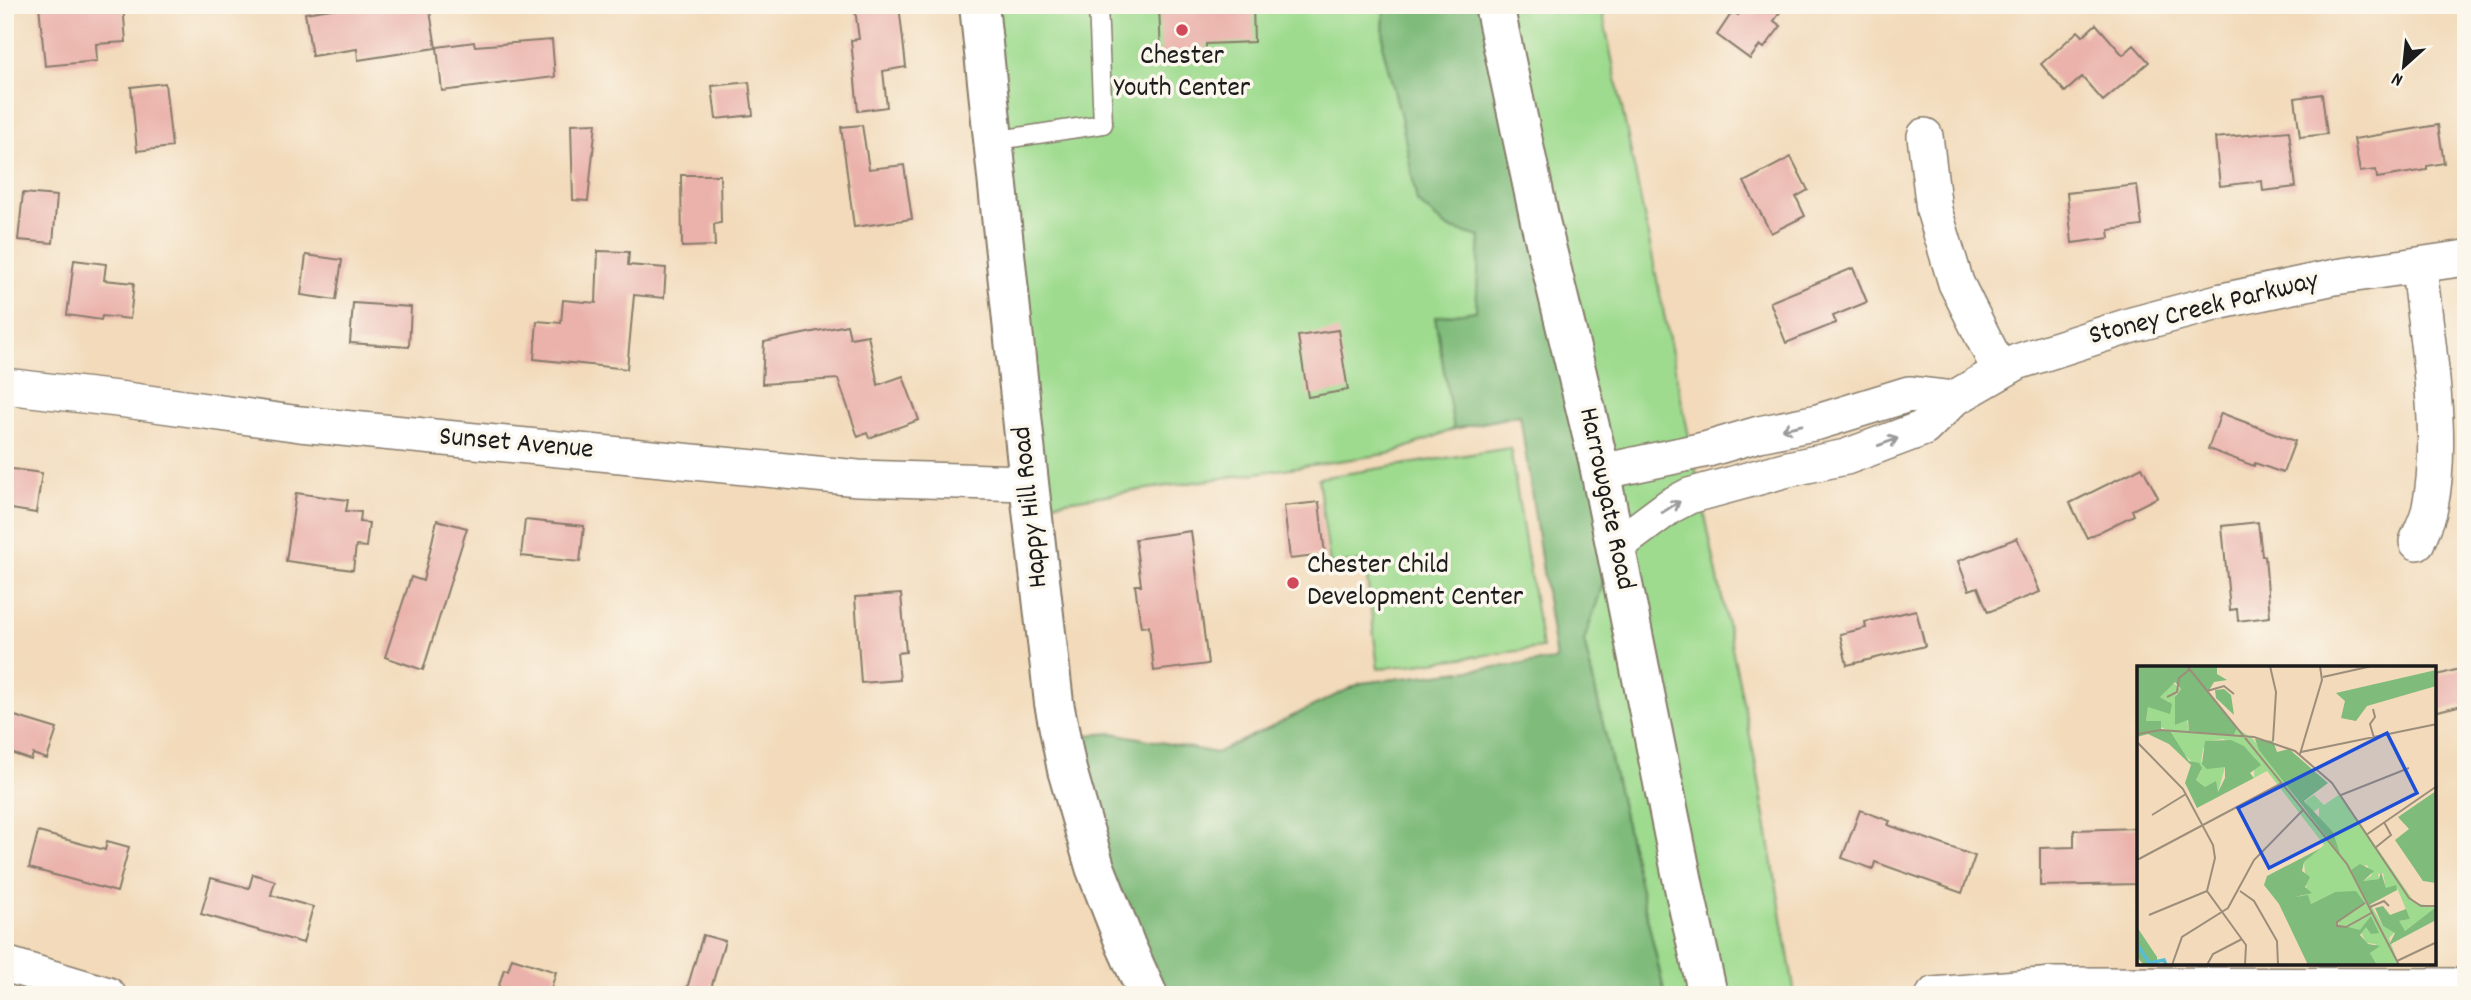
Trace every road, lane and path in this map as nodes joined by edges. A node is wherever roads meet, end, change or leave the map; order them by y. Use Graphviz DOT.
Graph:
graph roads {
  1 [pos="979,5"];
  2 [pos="1098,5"];
  3 [pos="1494,5"];
  4 [pos="1925,136"];
  5 [pos="993,141"];
  6 [pos="2466,258"];
  7 [pos="2419,266"];
  8 [pos="2000,371"];
  9 [pos="5,386"];
  10 [pos="1953,399"];
  11 [pos="1601,472"];
  12 [pos="1029,483"];
  13 [pos="2417,542"];
  14 [pos="1615,547"];
  15 [pos="5,964"];
  16 [pos="2466,986"];
  17 [pos="107,995"];
  18 [pos="1148,995"];
  19 [pos="1708,995"];
  20 [pos="1934,995"];
  1 -- 5 [label="main road, Happy Hill Road"];
  2 -- 5 [label="lane"];
  3 -- 11 [label="main road, Harrowgate Road"];
  4 -- 8 [label="street"];
  5 -- 12 [label="main road, Happy Hill Road"];
  6 -- 7 [label="street, Stoney Creek Parkway"];
  7 -- 8 [label="street, Stoney Creek Parkway"];
  7 -- 13 [label="street"];
  8 -- 10 [label="street, Stoney Creek Parkway"];
  9 -- 12 [label="street, Sunset Avenue"];
  10 -- 11 [label="street, one-way"];
  14 -- 10 [label="street, Stoney Creek Parkway, one-way"];
  11 -- 14 [label="main road, Harrowgate Road"];
  12 -- 18 [label="main road, Happy Hill Road"];
  14 -- 19 [label="main road, Harrowgate Road"];
  15 -- 17 [label="street"];
  16 -- 20 [label="street"];
}
